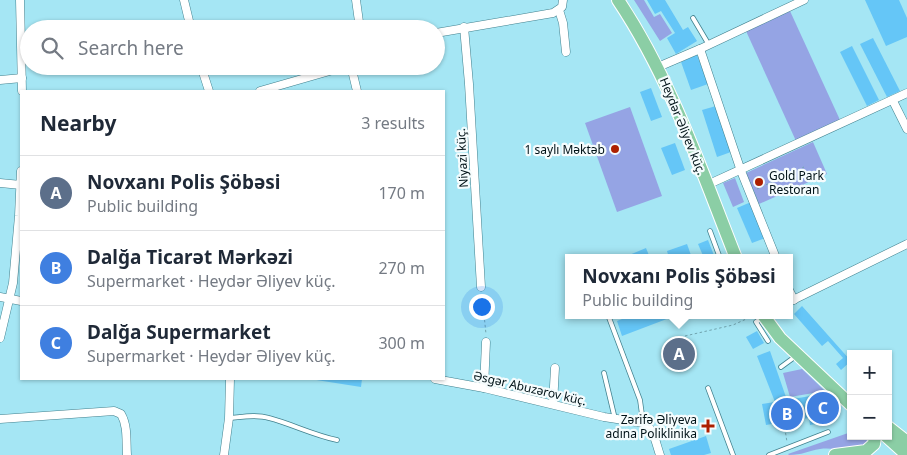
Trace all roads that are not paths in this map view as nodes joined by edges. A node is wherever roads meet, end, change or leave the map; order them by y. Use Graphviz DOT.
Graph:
graph roads {
  1 [pos="20,0"];
  2 [pos="184,0"];
  3 [pos="356,0"];
  4 [pos="563,0"];
  5 [pos="618,0"];
  6 [pos="626,0"];
  7 [pos="804,0"];
  8 [pos="559,10"];
  9 [pos="693,18"];
  10 [pos="21,20"];
  11 [pos="189,20"];
  12 [pos="359,20"];
  13 [pos="464,27"];
  14 [pos="445,31"];
  15 [pos="709,45"];
  16 [pos="700,49"];
  17 [pos="566,52"];
  18 [pos="661,65"];
  19 [pos="22,75"];
  20 [pos="204,75"];
  21 [pos="316,75"];
  22 [pos="353,75"];
  23 [pos="22,78"];
  24 [pos="0,80"];
  25 [pos="22,90"];
  26 [pos="209,90"];
  27 [pos="263,90"];
  28 [pos="357,90"];
  29 [pos="907,92"];
  30 [pos="893,100"];
  31 [pos="907,129"];
  32 [pos="741,171"];
  33 [pos="0,182"];
  34 [pos="710,184"];
  35 [pos="20,185"];
  36 [pos="20,214"];
  37 [pos="710,231"];
  38 [pos="19,242"];
  39 [pos="730,243"];
  40 [pos="907,244"];
  41 [pos="716,249"];
  42 [pos="718,254"];
  43 [pos="734,254"];
  44 [pos="741,254"];
  45 [pos="774,254"];
  46 [pos="481,287"];
  47 [pos="0,298"];
  48 [pos="10,299"];
  49 [pos="20,301"];
  50 [pos="793,301"];
  51 [pos="610,319"];
  52 [pos="760,319"];
  53 [pos="766,319"];
  54 [pos="768,319"];
  55 [pos="0,323"];
  56 [pos="0,336"];
  57 [pos="768,341"];
  58 [pos="486,342"];
  59 [pos="798,355"];
  60 [pos="781,367"];
  61 [pos="555,368"];
  62 [pos="604,373"];
  63 [pos="230,380"];
  64 [pos="440,380"];
  65 [pos="484,388"];
  66 [pos="708,388"];
  67 [pos="847,390"];
  68 [pos="847,401"];
  69 [pos="554,404"];
  70 [pos="229,418"];
  71 [pos="0,419"];
  72 [pos="615,419"];
  73 [pos="643,423"];
  74 [pos="828,432"];
  75 [pos="892,437"];
  76 [pos="337,440"];
  77 [pos="879,440"];
  78 [pos="887,440"];
  79 [pos="890,440"];
  80 [pos="907,442"];
  81 [pos="782,453"];
  82 [pos="888,453"];
  83 [pos="127,455"];
  84 [pos="224,455"];
  85 [pos="660,455"];
  86 [pos="733,455"];
  87 [pos="769,455"];
  88 [pos="835,455"];
  89 [pos="907,455"];
  1 -- 10 [label="street"];
  2 -- 11 [label="street"];
  3 -- 12 [label="street"];
  4 -- 8 [label="street"];
  5 -- 18 [label="main road, Heydər Əliyev küç."];
  6 -- 18 [label="main road, Heydər Əliyev küç."];
  7 -- 15 [label="street"];
  8 -- 13 [label="street"];
  8 -- 17 [label="street"];
  9 -- 15 [label="lane"];
  13 -- 14 [label="street"];
  13 -- 46 [label="street, Niyazi küç."];
  15 -- 16 [label="street"];
  16 -- 18 [label="street"];
  16 -- 32 [label="street"];
  18 -- 34 [label="main road, Heydər Əliyev küç."];
  19 -- 23 [label="street"];
  20 -- 26 [label="street"];
  21 -- 27 [label="street"];
  22 -- 28 [label="street"];
  23 -- 24 [label="street"];
  23 -- 25 [label="street"];
  29 -- 30 [label="street"];
  30 -- 31 [label="street"];
  30 -- 32 [label="street"];
  32 -- 34 [label="street"];
  32 -- 45 [label="street"];
  33 -- 35 [label="street"];
  34 -- 39 [label="main road, Heydər Əliyev küç."];
  34 -- 44 [label="main road, Heydər Əliyev küç."];
  36 -- 38 [label="street"];
  37 -- 41 [label="lane"];
  38 -- 48 [label="street"];
  39 -- 41 [label="lane"];
  39 -- 43 [label="main road, Heydər Əliyev küç."];
  40 -- 50 [label="street"];
  41 -- 42 [label="lane"];
  47 -- 48 [label="street"];
  48 -- 49 [label="street"];
  48 -- 56 [label="street"];
  51 -- 73 [label="lane"];
  52 -- 57 [label="lane"];
  53 -- 59 [label="main road"];
  54 -- 67 [label="main road"];
  55 -- 56 [label="street"];
  58 -- 65 [label="street"];
  59 -- 60 [label="lane"];
  59 -- 68 [label="main road"];
  61 -- 69 [label="street"];
  62 -- 72 [label="lane"];
  63 -- 70 [label="street"];
  64 -- 65 [label="street, Əsgər Abuzərov küç."];
  65 -- 69 [label="street, Əsgər Abuzərov küç."];
  66 -- 86 [label="lane"];
  69 -- 72 [label="street, Əsgər Abuzərov küç."];
  70 -- 76 [label="lane"];
  70 -- 84 [label="street"];
  71 -- 83 [label="street"];
  72 -- 73 [label="street, Əsgər Abuzərov küç."];
  73 -- 85 [label="street"];
  74 -- 81 [label="lane"];
  75 -- 80 [label="main road"];
  77 -- 88 [label="main road"];
  78 -- 82 [label="main road"];
  79 -- 89 [label="main road"];
  81 -- 87 [label="lane"];
}
